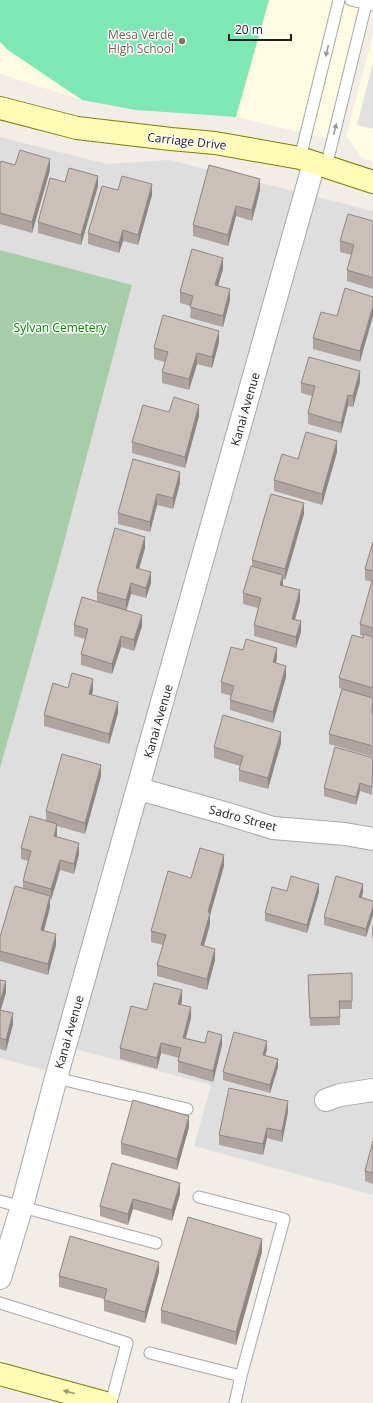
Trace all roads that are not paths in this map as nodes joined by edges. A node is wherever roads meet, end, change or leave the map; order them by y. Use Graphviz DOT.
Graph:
graph roads {
  1 [pos="339,0"];
  2 [pos="351,0"];
  3 [pos="369,3"];
  4 [pos="0,108"];
  5 [pos="313,163"];
  6 [pos="373,182"];
  7 [pos="139,789"];
  8 [pos="373,838"];
  9 [pos="56,1078"];
  10 [pos="373,1090"];
  11 [pos="326,1100"];
  12 [pos="187,1109"];
  13 [pos="199,1197"];
  14 [pos="0,1200"];
  15 [pos="22,1206"];
  16 [pos="156,1242"];
  17 [pos="0,1278"];
  18 [pos="0,1303"];
  19 [pos="150,1353"];
  20 [pos="0,1374"];
  21 [pos="241,1376"];
  22 [pos="106,1403"];
  23 [pos="111,1403"];
  24 [pos="236,1403"];
  1 -- 5 [label="lane, one-way"];
  2 -- 3 [label="lane"];
  5 -- 3 [label="lane, one-way"];
  4 -- 5 [label="street, Carriage Drive"];
  5 -- 6 [label="street, Carriage Drive"];
  5 -- 7 [label="street, Kanai Avenue"];
  7 -- 8 [label="street, Sadro Street"];
  7 -- 9 [label="street, Kanai Avenue"];
  9 -- 12 [label="lane"];
  9 -- 15 [label="street, Kanai Avenue"];
  10 -- 11 [label="street"];
  13 -- 21 [label="lane"];
  14 -- 15 [label="lane"];
  15 -- 16 [label="lane"];
  15 -- 17 [label="street, Kanai Avenue"];
  18 -- 23 [label="lane"];
  19 -- 21 [label="lane"];
  22 -- 20 [label="street, one-way"];
  21 -- 24 [label="lane"];
}
